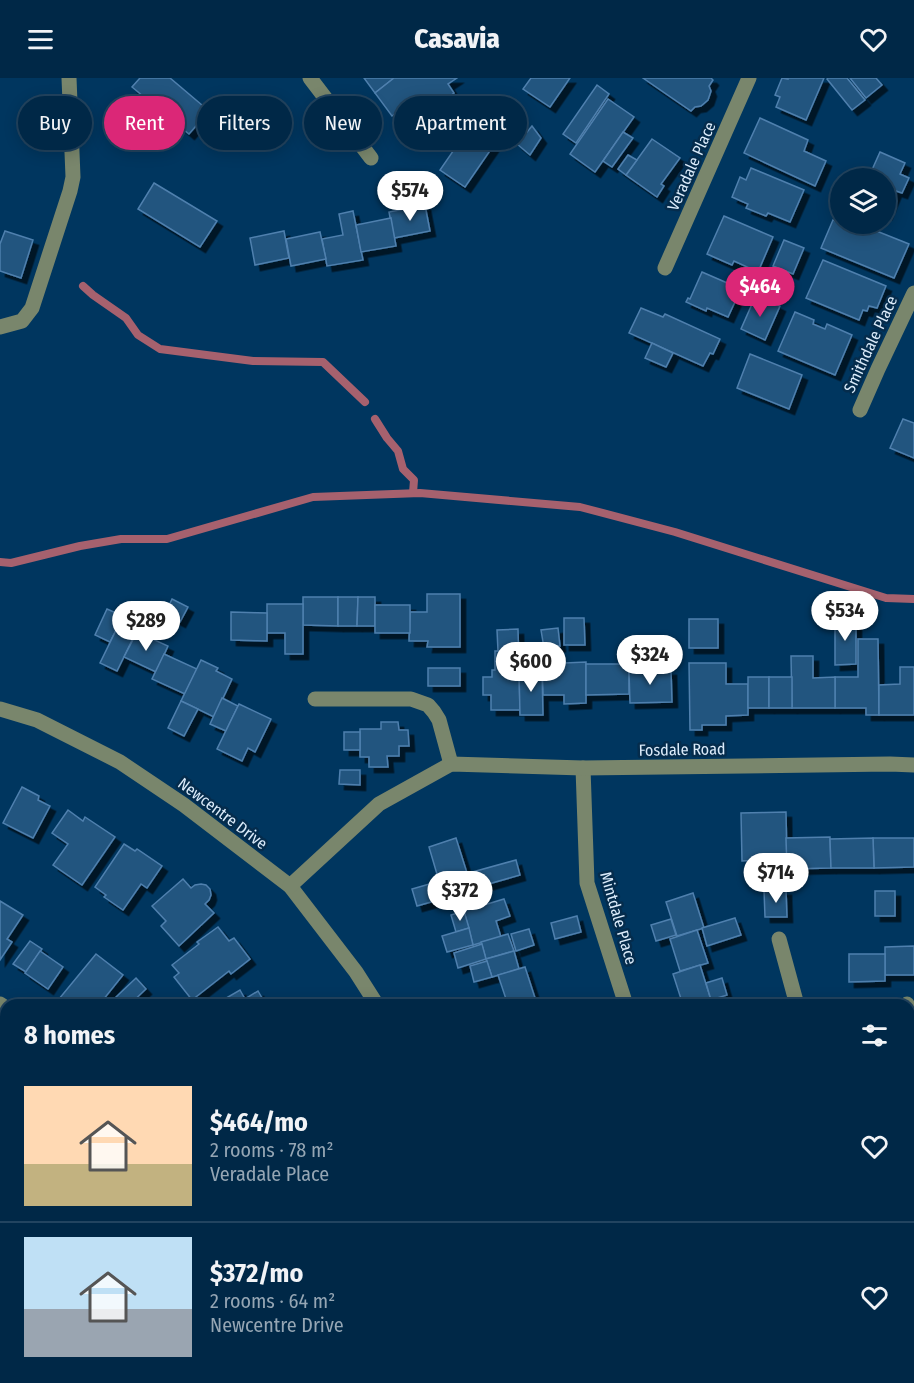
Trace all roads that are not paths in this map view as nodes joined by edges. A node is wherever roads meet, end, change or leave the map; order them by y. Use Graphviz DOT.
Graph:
graph roads {
  1 [pos="69,78"];
  2 [pos="310,78"];
  3 [pos="749,78"];
  4 [pos="371,158"];
  5 [pos="665,268"];
  6 [pos="914,293"];
  7 [pos="0,327"];
  8 [pos="860,410"];
  9 [pos="315,699"];
  10 [pos="0,709"];
  11 [pos="451,764"];
  12 [pos="914,765"];
  13 [pos="583,768"];
  14 [pos="290,886"];
  15 [pos="779,939"];
  16 [pos="373,999"];
  17 [pos="624,999"];
  18 [pos="795,999"];
  1 -- 7 [label="street"];
  2 -- 4 [label="street"];
  3 -- 5 [label="street, Veradale Place"];
  6 -- 8 [label="street, Smithdale Place"];
  9 -- 11 [label="street"];
  10 -- 14 [label="street, Newcentre Drive"];
  11 -- 13 [label="street, Fosdale Road"];
  11 -- 14 [label="street"];
  12 -- 13 [label="street, Fosdale Road"];
  13 -- 17 [label="street, Mintdale Place"];
  14 -- 16 [label="street, Newcentre Drive"];
  15 -- 18 [label="street"];
}
